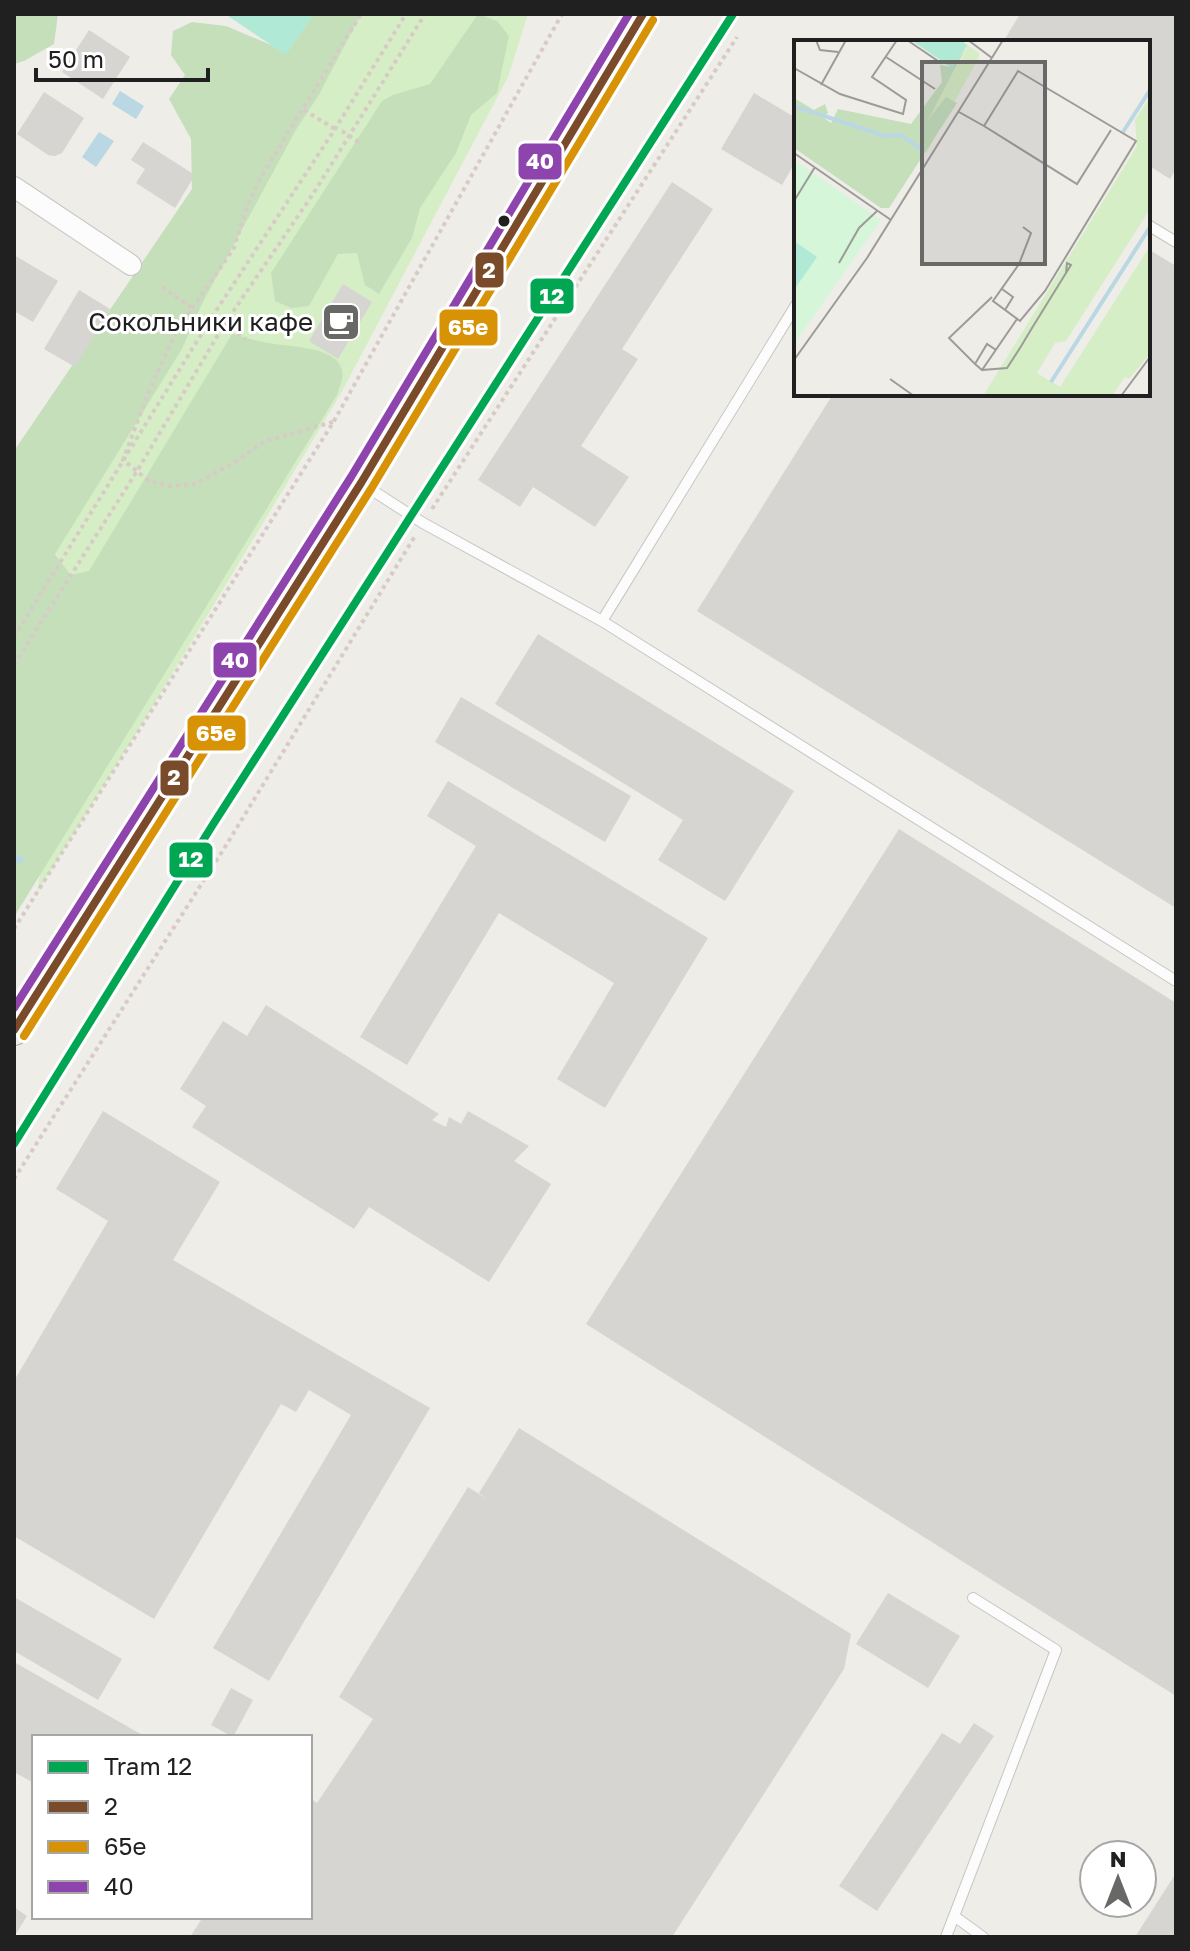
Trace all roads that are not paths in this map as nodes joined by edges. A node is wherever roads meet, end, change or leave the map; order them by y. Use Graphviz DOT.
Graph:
graph roads {
  1 [pos="643,14"];
  2 [pos="14,187"];
  3 [pos="1150,226"];
  4 [pos="1176,242"];
  5 [pos="131,265"];
  6 [pos="794,308"];
  7 [pos="361,483"];
  8 [pos="602,621"];
  9 [pos="1176,981"];
  10 [pos="14,1030"];
  11 [pos="973,1598"];
  12 [pos="954,1916"];
  13 [pos="946,1937"];
  14 [pos="983,1937"];
  1 -- 7 [label="main road"];
  2 -- 5 [label="street"];
  3 -- 4 [label="lane"];
  6 -- 8 [label="lane"];
  7 -- 8 [label="lane"];
  7 -- 10 [label="main road"];
  8 -- 9 [label="lane"];
  11 -- 12 [label="lane"];
  12 -- 13 [label="lane"];
  12 -- 14 [label="lane"];
}
